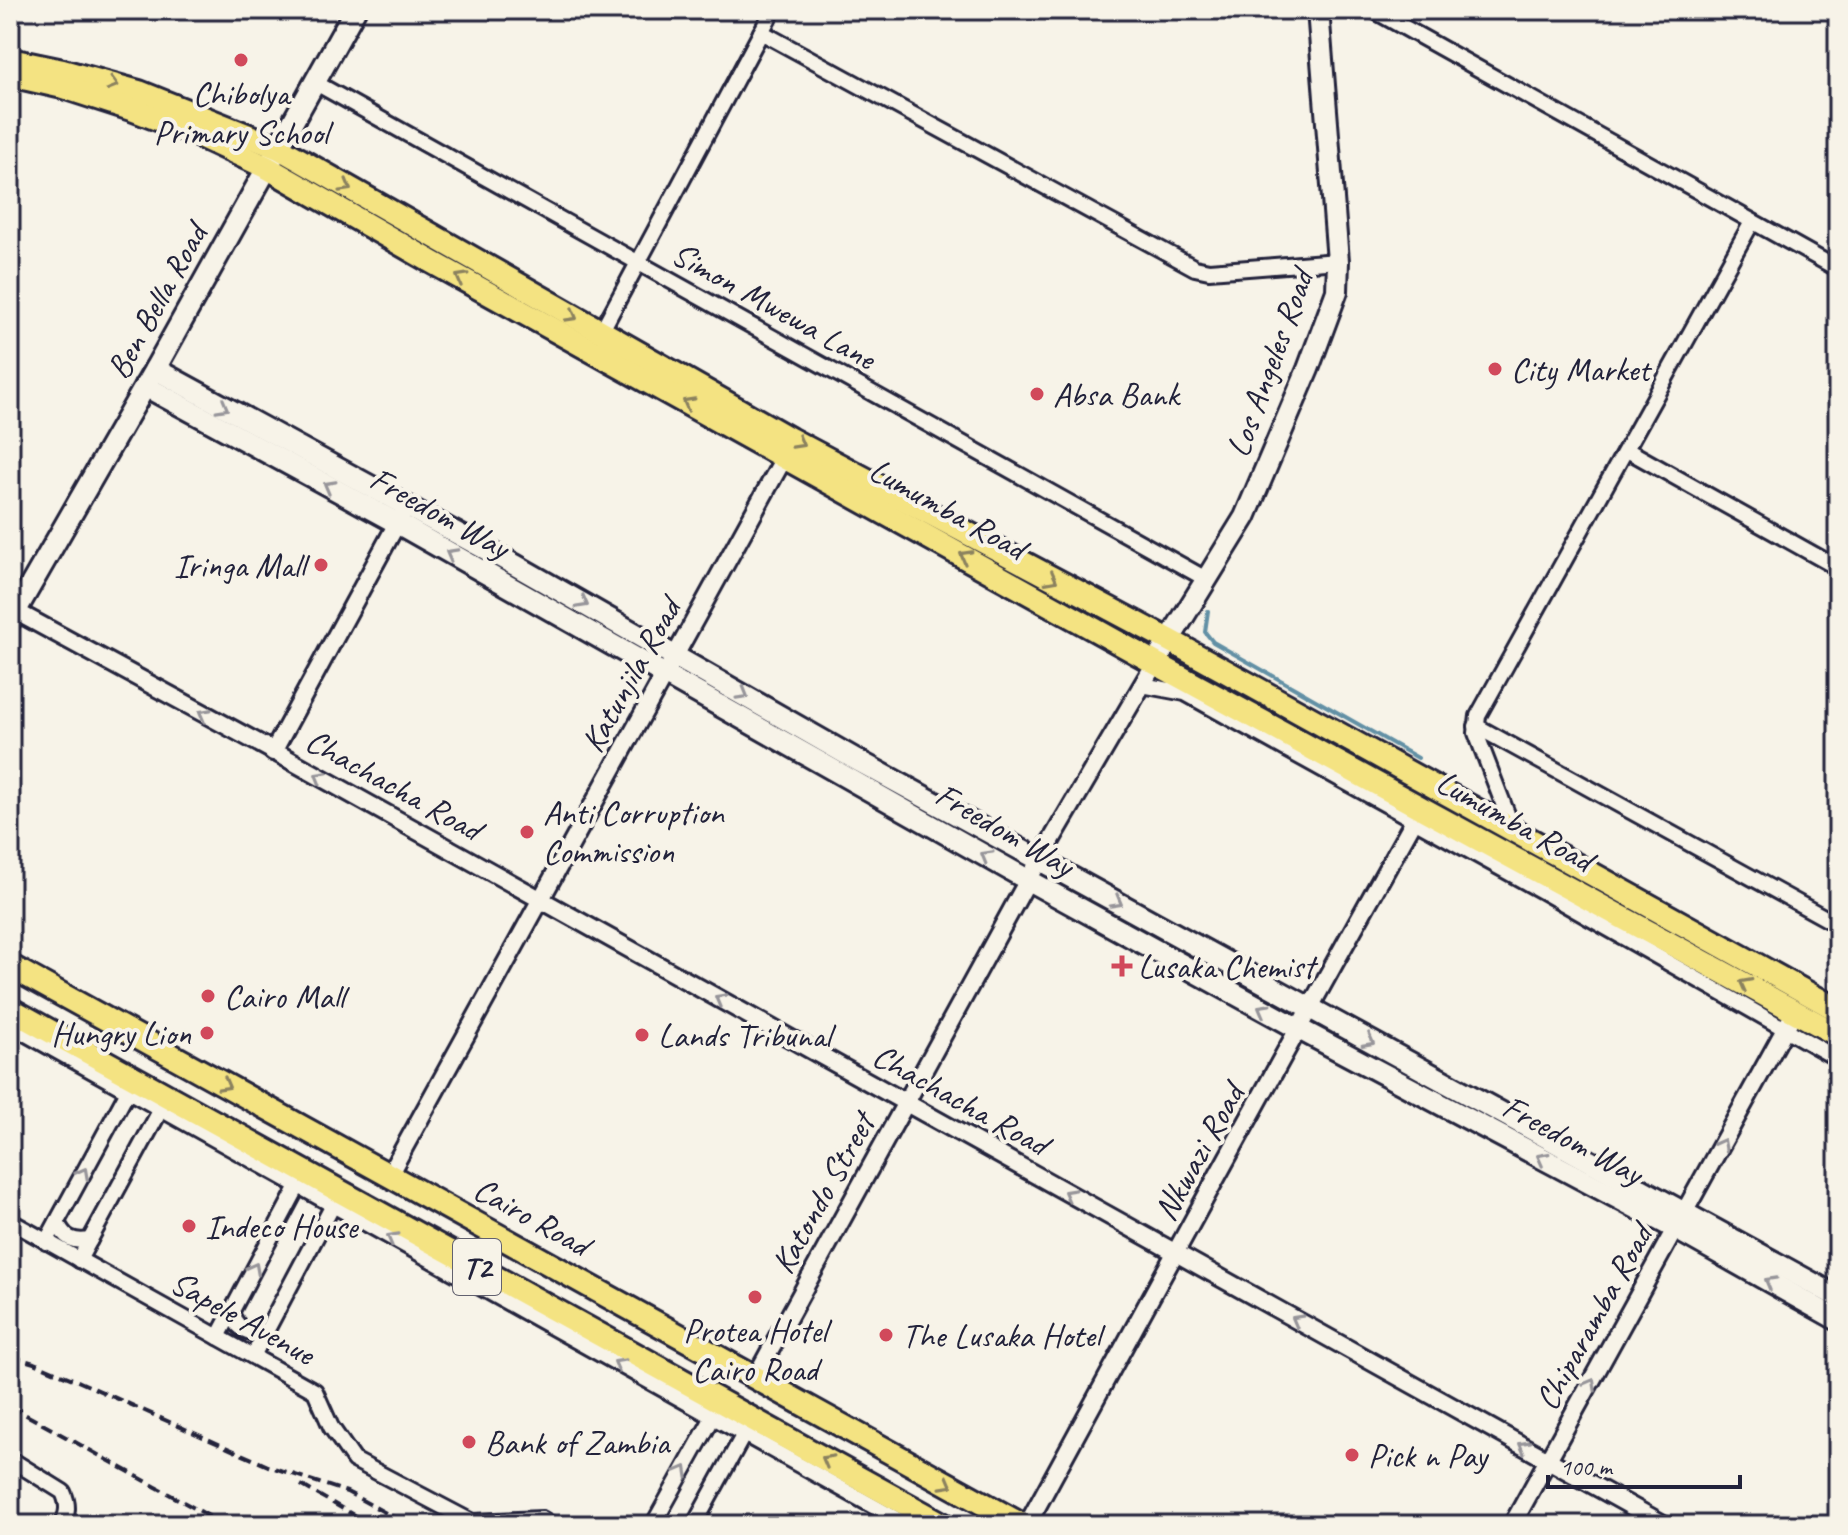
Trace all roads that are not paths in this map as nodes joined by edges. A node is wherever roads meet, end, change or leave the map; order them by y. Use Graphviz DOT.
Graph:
graph roads {
  1 [pos="355,10"];
  2 [pos="773,10"];
  3 [pos="1318,10"];
  4 [pos="1373,10"];
  5 [pos="761,32"];
  6 [pos="10,60"];
  7 [pos="10,75"];
  8 [pos="314,82"];
  9 [pos="273,158"];
  10 [pos="1752,222"];
  11 [pos="1338,261"];
  12 [pos="638,264"];
  13 [pos="1838,269"];
  14 [pos="601,332"];
  15 [pos="150,378"];
  16 [pos="1627,450"];
  17 [pos="785,456"];
  18 [pos="402,515"];
  19 [pos="515,565"];
  20 [pos="1838,568"];
  21 [pos="1206,579"];
  22 [pos="504,585"];
  23 [pos="13,616"];
  24 [pos="1169,640"];
  25 [pos="675,655"];
  26 [pos="1155,663"];
  27 [pos="664,675"];
  28 [pos="1142,685"];
  29 [pos="1476,726"];
  30 [pos="273,752"];
  31 [pos="1418,815"];
  32 [pos="1514,833"];
  33 [pos="1041,859"];
  34 [pos="1028,880"];
  35 [pos="540,900"];
  36 [pos="1838,925"];
  37 [pos="10,966"];
  38 [pos="1308,1008"];
  39 [pos="10,1009"];
  40 [pos="1838,1010"];
  41 [pos="1790,1020"];
  42 [pos="10,1025"];
  43 [pos="1299,1029"];
  44 [pos="1838,1035"];
  45 [pos="145,1040"];
  46 [pos="78,1055"];
  47 [pos="175,1057"];
  48 [pos="1838,1059"];
  49 [pos="127,1082"];
  50 [pos="159,1100"];
  51 [pos="906,1102"];
  52 [pos="260,1156"];
  53 [pos="389,1175"];
  54 [pos="298,1186"];
  55 [pos="333,1205"];
  56 [pos="10,1221"];
  57 [pos="1680,1221"];
  58 [pos="57,1222"];
  59 [pos="90,1240"];
  60 [pos="46,1242"];
  61 [pos="1177,1253"];
  62 [pos="79,1260"];
  63 [pos="544,1261"];
  64 [pos="574,1278"];
  65 [pos="483,1280"];
  66 [pos="526,1294"];
  67 [pos="1838,1297"];
  68 [pos="556,1310"];
  69 [pos="231,1312"];
  70 [pos="1838,1320"];
  71 [pos="265,1332"];
  72 [pos="218,1337"];
  73 [pos="253,1356"];
  74 [pos="651,1373"];
  75 [pos="755,1378"];
  76 [pos="713,1417"];
  77 [pos="744,1434"];
  78 [pos="774,1441"];
  79 [pos="880,1447"];
  80 [pos="10,1459"];
  81 [pos="1549,1460"];
  82 [pos="911,1464"];
  83 [pos="862,1480"];
  84 [pos="886,1512"];
  85 [pos="62,1525"];
  86 [pos="552,1525"];
  87 [pos="653,1525"];
  88 [pos="694,1525"];
  89 [pos="907,1525"];
  90 [pos="944,1525"];
  91 [pos="1024,1525"];
  92 [pos="1512,1525"];
  93 [pos="1665,1525"];
  1 -- 8 [label="main road, Ben Bella Road"];
  2 -- 5 [label="street"];
  3 -- 11 [label="main road, Los Angeles Road"];
  4 -- 10 [label="street"];
  5 -- 11 [label="street"];
  5 -- 12 [label="street"];
  6 -- 9 [label="main road, Lumumba Road, one-way"];
  7 -- 9 [label="main road, Lumumba Road"];
  8 -- 9 [label="main road, Ben Bella Road"];
  8 -- 12 [label="street, Simon Mwewa Lane"];
  9 -- 14 [label="main road, Lumumba Road, one-way"];
  9 -- 15 [label="main road, Ben Bella Road"];
  17 -- 9 [label="main road, Lumumba Road, one-way"];
  10 -- 13 [label="street"];
  10 -- 16 [label="street"];
  11 -- 21 [label="main road, Los Angeles Road"];
  12 -- 14 [label="street"];
  12 -- 21 [label="street, Simon Mwewa Lane"];
  14 -- 24 [label="main road, Lumumba Road, one-way"];
  15 -- 18 [label="main road, Freedom Way"];
  15 -- 23 [label="main road, Ben Bella Road"];
  16 -- 20 [label="street"];
  16 -- 29 [label="street"];
  17 -- 25 [label="street, Katunjila Road"];
  26 -- 17 [label="main road, Lumumba Road, one-way"];
  18 -- 19 [label="main road, Freedom Way"];
  22 -- 18 [label="main road, Freedom Way, one-way"];
  18 -- 30 [label="street"];
  19 -- 22 [label="main road"];
  19 -- 25 [label="main road, Freedom Way, one-way"];
  21 -- 24 [label="main road, Los Angeles Road"];
  22 -- 27 [label="main road, Freedom Way"];
  30 -- 23 [label="street, Chachacha Road, one-way"];
  24 -- 26 [label="main road, Los Angeles Road"];
  24 -- 32 [label="main road, Lumumba Road"];
  25 -- 27 [label="street, Katunjila Road"];
  25 -- 33 [label="main road, Freedom Way, one-way"];
  26 -- 28 [label="street, Katondo Street"];
  26 -- 31 [label="main road, Lumumba Road"];
  34 -- 27 [label="main road, Freedom Way, one-way"];
  27 -- 35 [label="street, Katunjila Road"];
  28 -- 31 [label="street"];
  28 -- 33 [label="street, Katondo Street"];
  29 -- 32 [label="street"];
  29 -- 36 [label="street"];
  35 -- 30 [label="street, Chachacha Road, one-way"];
  31 -- 38 [label="street, Nkwazi Road"];
  31 -- 41 [label="main road, Lumumba Road"];
  32 -- 40 [label="main road, Lumumba Road"];
  33 -- 34 [label="street, Katondo Street"];
  33 -- 38 [label="main road, Freedom Way, one-way"];
  43 -- 34 [label="main road, Freedom Way, one-way"];
  34 -- 51 [label="street, Katondo Street"];
  51 -- 35 [label="street, Chachacha Road, one-way"];
  35 -- 53 [label="street, Katunjila Road"];
  37 -- 45 [label="main road, Cairo Road / T2"];
  38 -- 43 [label="street, Nkwazi Road"];
  38 -- 57 [label="main road, Freedom Way, one-way"];
  39 -- 46 [label="main road, Cairo Road / T2"];
  41 -- 44 [label="main road, Lumumba Road"];
  41 -- 48 [label="street"];
  57 -- 41 [label="street, Chiparamba Road, one-way"];
  42 -- 46 [label="street"];
  57 -- 43 [label="main road, Freedom Way, one-way"];
  43 -- 61 [label="street, Nkwazi Road"];
  45 -- 47 [label="main road, Cairo Road / T2"];
  45 -- 49 [label="main road"];
  46 -- 49 [label="main road, Cairo Road / T2"];
  47 -- 50 [label="main road"];
  47 -- 53 [label="main road, Cairo Road / T2, one-way"];
  49 -- 50 [label="main road, Cairo Road / T2"];
  58 -- 49 [label="street, one-way"];
  50 -- 52 [label="main road, Cairo Road / T2"];
  50 -- 59 [label="street"];
  61 -- 51 [label="street, Chachacha Road, one-way"];
  51 -- 75 [label="street, Katondo Street"];
  52 -- 54 [label="street"];
  52 -- 65 [label="main road, Cairo Road / T2"];
  53 -- 63 [label="main road, Cairo Road / T2"];
  54 -- 55 [label="street"];
  69 -- 54 [label="street, one-way"];
  65 -- 55 [label="street, one-way"];
  55 -- 71 [label="street"];
  56 -- 60 [label="street, Sapele Avenue"];
  57 -- 67 [label="main road, Freedom Way"];
  70 -- 57 [label="main road, Freedom Way, one-way"];
  81 -- 57 [label="street, Chiparamba Road, one-way"];
  58 -- 59 [label="street"];
  58 -- 60 [label="street"];
  59 -- 62 [label="street"];
  60 -- 62 [label="street, Sapele Avenue"];
  81 -- 61 [label="street, Chachacha Road, one-way"];
  61 -- 91 [label="street, Nkwazi Road"];
  62 -- 72 [label="street, Sapele Avenue"];
  63 -- 64 [label="main road, Cairo Road / T2"];
  63 -- 66 [label="main road"];
  64 -- 68 [label="main road"];
  64 -- 75 [label="main road, Cairo Road / T2"];
  65 -- 66 [label="main road, Cairo Road / T2"];
  74 -- 65 [label="street, one-way"];
  66 -- 68 [label="main road, Cairo Road / T2"];
  68 -- 74 [label="main road, Cairo Road / T2"];
  69 -- 71 [label="street"];
  69 -- 72 [label="street"];
  71 -- 73 [label="street"];
  72 -- 73 [label="street, Sapele Avenue"];
  73 -- 86 [label="street, Sapele Avenue"];
  74 -- 76 [label="street"];
  74 -- 78 [label="main road, Cairo Road / T2"];
  75 -- 79 [label="main road, Cairo Road / T2"];
  76 -- 77 [label="street"];
  87 -- 76 [label="street, one-way"];
  77 -- 78 [label="street"];
  77 -- 88 [label="street"];
  83 -- 78 [label="main road, Cairo Road / T2, one-way"];
  78 -- 84 [label="street"];
  79 -- 82 [label="main road, Cairo Road / T2"];
  79 -- 83 [label="main road"];
  80 -- 85 [label="street"];
  81 -- 92 [label="street, Chiparamba Road"];
  81 -- 93 [label="street, Chachacha Road"];
  82 -- 84 [label="main road"];
  82 -- 91 [label="main road, Cairo Road / T2, one-way"];
  83 -- 84 [label="main road, Cairo Road / T2"];
  84 -- 89 [label="street"];
  84 -- 90 [label="main road, Cairo Road / T2"];
}
